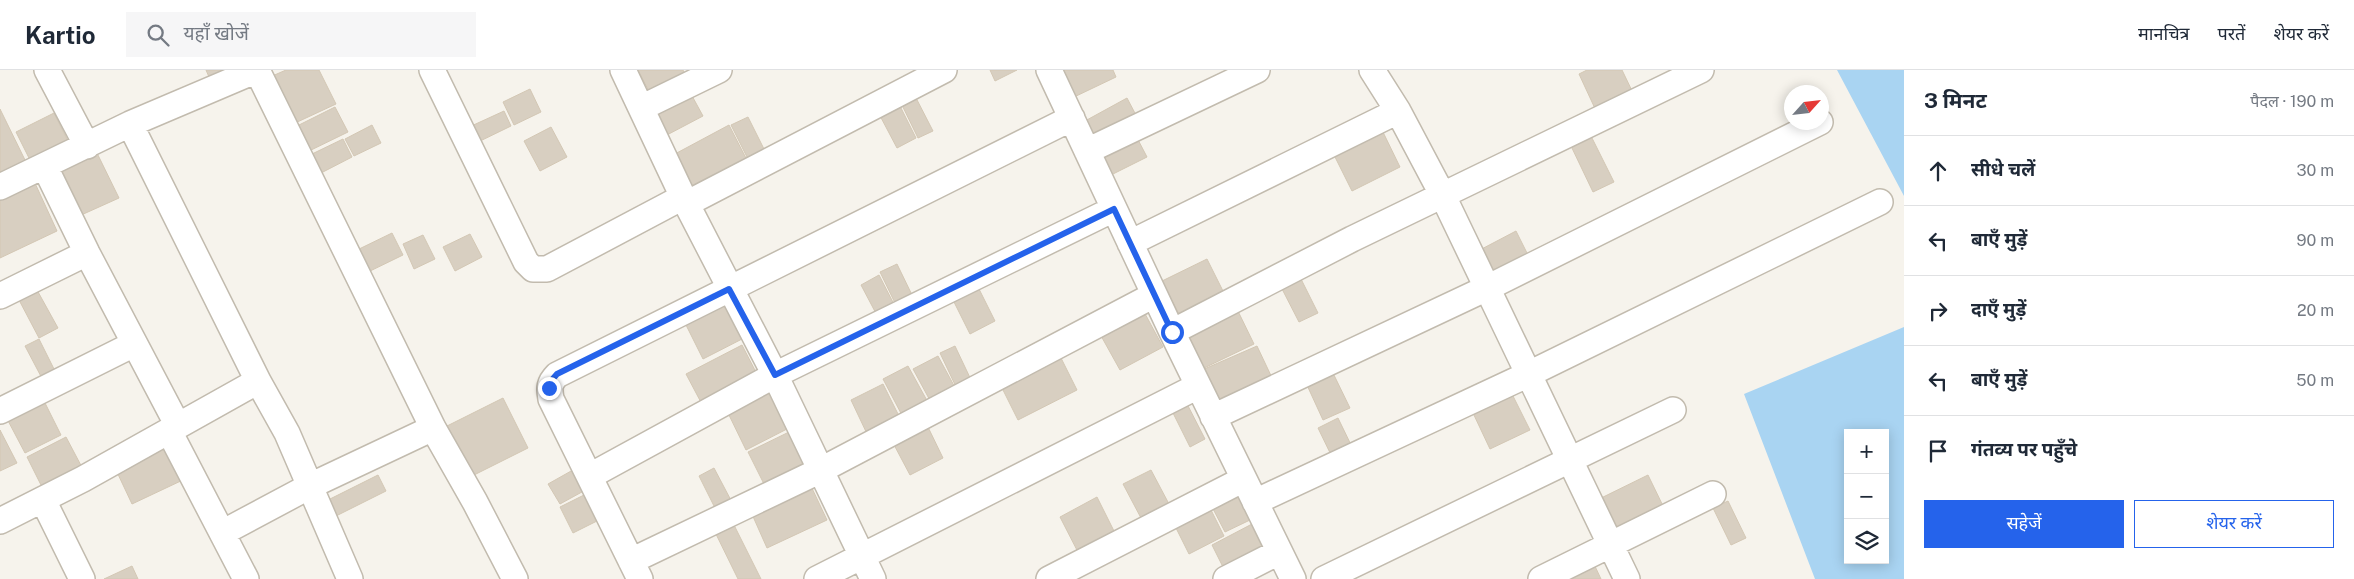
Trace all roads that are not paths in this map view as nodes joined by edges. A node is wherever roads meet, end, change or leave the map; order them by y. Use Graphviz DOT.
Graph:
graph roads {
  1 [pos="47,70"];
  2 [pos="257,70"];
  3 [pos="432,70"];
  4 [pos="623,70"];
  5 [pos="719,70"];
  6 [pos="944,70"];
  7 [pos="1049,70"];
  8 [pos="1256,70"];
  9 [pos="1372,70"];
  10 [pos="1701,70"];
  11 [pos="641,108"];
  12 [pos="1398,111"];
  13 [pos="1072,118"];
  14 [pos="130,124"];
  15 [pos="1805,130"];
  16 [pos="87,146"];
  17 [pos="1087,151"];
  18 [pos="45,167"];
  19 [pos="0,187"];
  20 [pos="1442,196"];
  21 [pos="685,200"];
  22 [pos="1880,202"];
  23 [pos="1114,209"];
  24 [pos="1130,243"];
  25 [pos="87,252"];
  26 [pos="1487,288"];
  27 [pos="729,289"];
  28 [pos="1154,295"];
  29 [pos="0,296"];
  30 [pos="1172,332"];
  31 [pos="134,344"];
  32 [pos="1528,374"];
  33 [pos="775,375"];
  34 [pos="258,381"];
  35 [pos="1198,386"];
  36 [pos="1673,410"];
  37 [pos="0,411"];
  38 [pos="1214,417"];
  39 [pos="174,428"];
  40 [pos="433,428"];
  41 [pos="1570,461"];
  42 [pos="821,470"];
  43 [pos="590,476"];
  44 [pos="1244,479"];
  45 [pos="310,486"];
  46 [pos="1713,494"];
  47 [pos="43,500"];
  48 [pos="1255,502"];
  49 [pos="0,521"];
  50 [pos="222,533"];
  51 [pos="1611,545"];
  52 [pos="1279,552"];
  53 [pos="862,556"];
  54 [pos="636,570"];
  55 [pos="82,579"];
  56 [pos="246,579"];
  57 [pos="350,579"];
  58 [pos="514,579"];
  59 [pos="817,579"];
  60 [pos="873,579"];
  61 [pos="1048,579"];
  62 [pos="1226,579"];
  63 [pos="1293,579"];
  64 [pos="1324,579"];
  65 [pos="1541,579"];
  66 [pos="1627,579"];
  1 -- 16 [label="street"];
  2 -- 14 [label="street"];
  2 -- 40 [label="street"];
  3 -- 21 [label="street"];
  4 -- 11 [label="street"];
  5 -- 11 [label="street"];
  6 -- 21 [label="street"];
  7 -- 13 [label="street"];
  8 -- 17 [label="street"];
  9 -- 12 [label="street"];
  10 -- 20 [label="street"];
  11 -- 21 [label="street"];
  12 -- 20 [label="street"];
  12 -- 24 [label="street"];
  13 -- 17 [label="street"];
  13 -- 27 [label="street"];
  14 -- 16 [label="street"];
  14 -- 34 [label="street"];
  15 -- 26 [label="street"];
  16 -- 18 [label="street"];
  17 -- 23 [label="street"];
  18 -- 19 [label="street"];
  18 -- 25 [label="street"];
  20 -- 26 [label="street"];
  20 -- 30 [label="street"];
  21 -- 27 [label="street"];
  22 -- 32 [label="street"];
  23 -- 24 [label="street"];
  23 -- 33 [label="street"];
  24 -- 28 [label="street"];
  25 -- 29 [label="street"];
  25 -- 31 [label="street"];
  26 -- 32 [label="street"];
  26 -- 38 [label="street"];
  27 -- 33 [label="street"];
  27 -- 43 [label="street"];
  28 -- 30 [label="street"];
  28 -- 42 [label="street"];
  30 -- 35 [label="street"];
  31 -- 37 [label="street"];
  31 -- 39 [label="street"];
  32 -- 41 [label="street"];
  32 -- 48 [label="street"];
  33 -- 42 [label="street"];
  33 -- 43 [label="street"];
  34 -- 39 [label="street"];
  34 -- 45 [label="street"];
  35 -- 38 [label="street"];
  35 -- 53 [label="street"];
  36 -- 41 [label="street"];
  38 -- 44 [label="street"];
  39 -- 47 [label="street"];
  39 -- 50 [label="street"];
  40 -- 45 [label="street"];
  40 -- 58 [label="street"];
  41 -- 51 [label="street"];
  41 -- 64 [label="street"];
  42 -- 53 [label="street"];
  42 -- 54 [label="street"];
  43 -- 54 [label="street"];
  44 -- 48 [label="street"];
  44 -- 61 [label="street"];
  45 -- 50 [label="street"];
  45 -- 57 [label="street"];
  46 -- 51 [label="street"];
  47 -- 49 [label="street"];
  47 -- 55 [label="street"];
  48 -- 52 [label="street"];
  50 -- 56 [label="street"];
  51 -- 65 [label="street"];
  51 -- 66 [label="street"];
  52 -- 62 [label="street"];
  52 -- 63 [label="street"];
  53 -- 59 [label="street"];
  53 -- 60 [label="street"];
}
